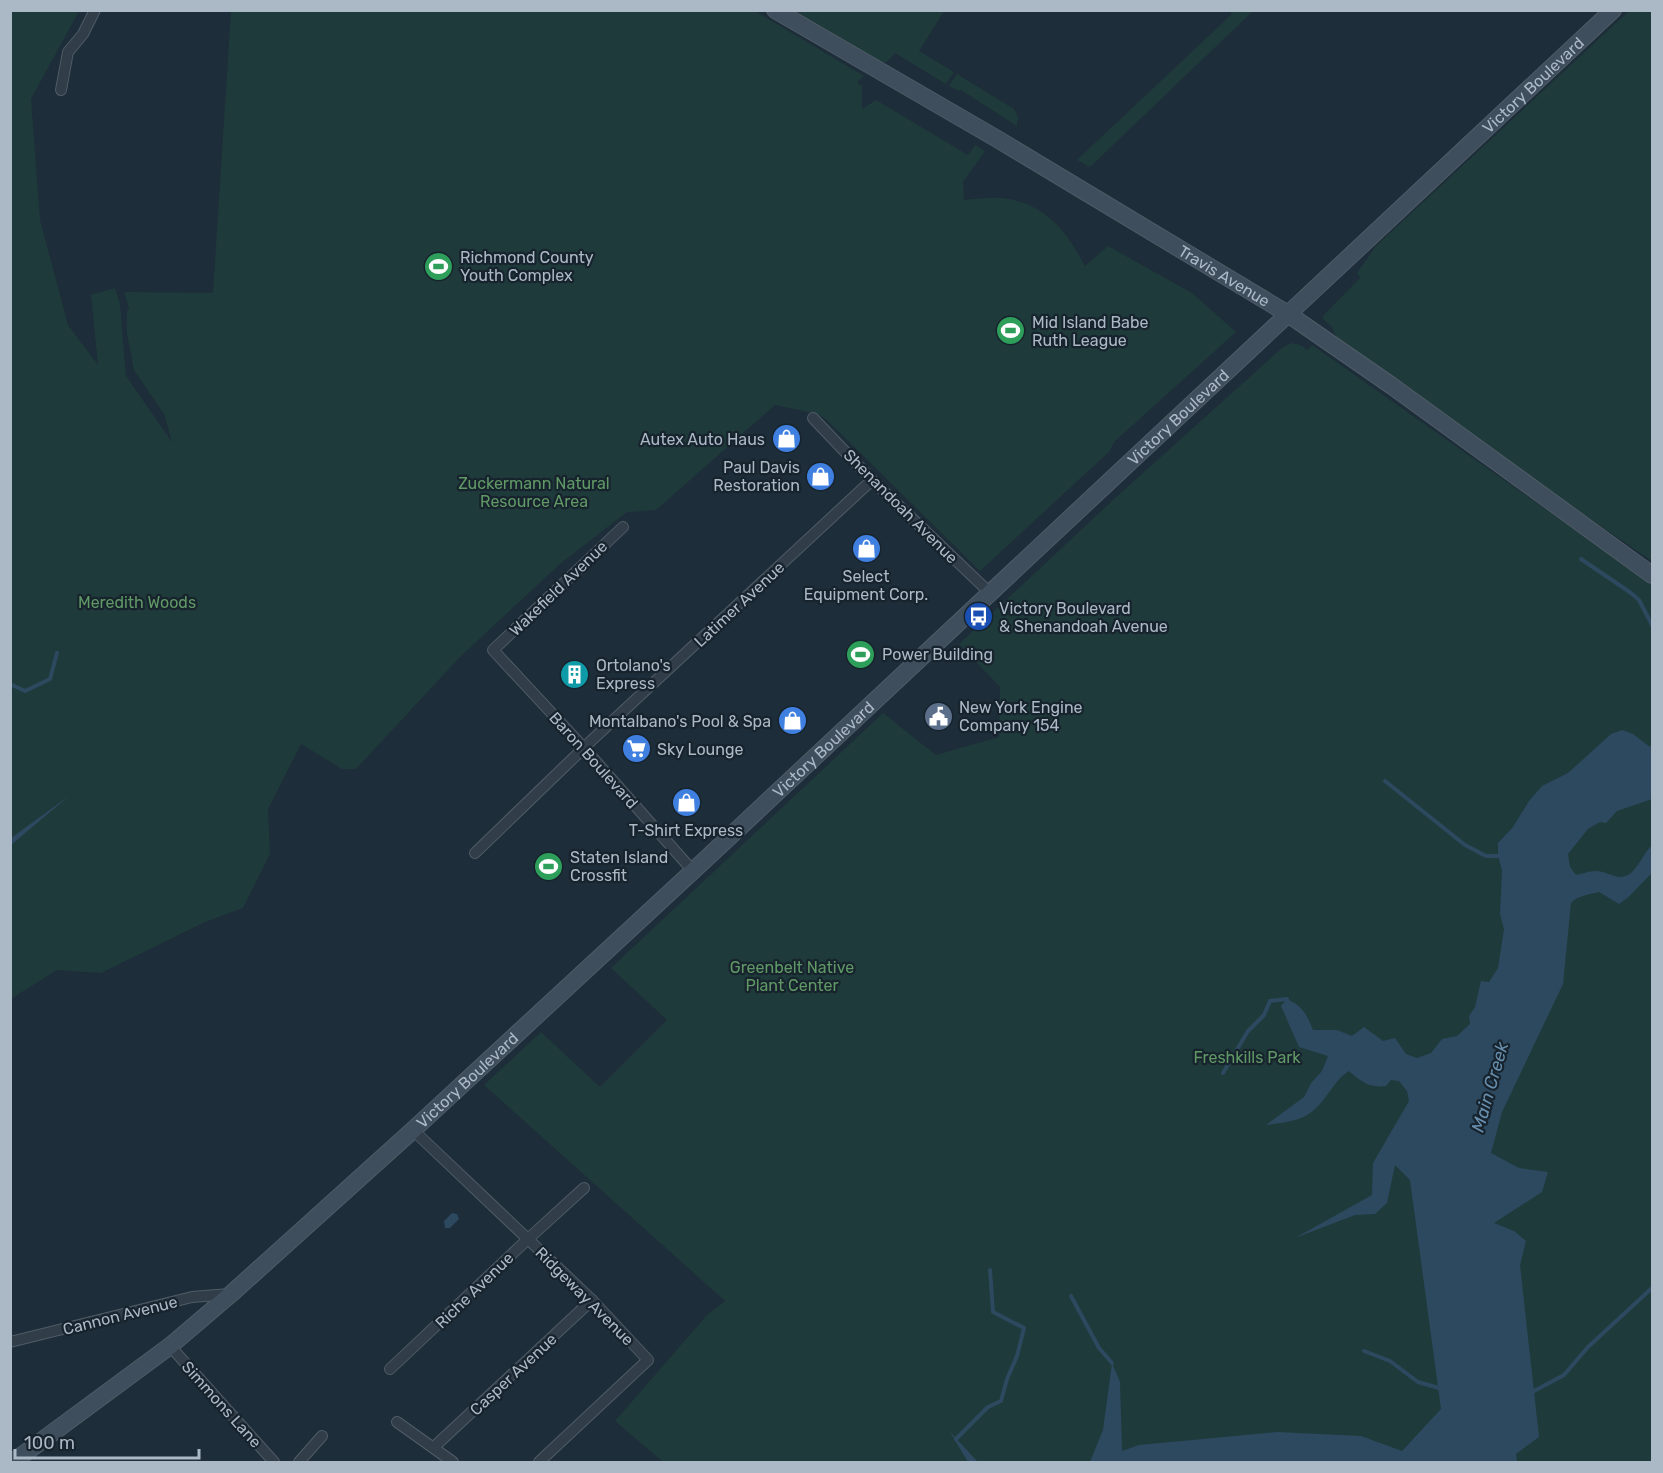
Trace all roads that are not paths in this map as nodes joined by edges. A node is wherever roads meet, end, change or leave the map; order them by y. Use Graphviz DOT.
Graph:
graph roads {
  1 [pos="95,10"];
  2 [pos="775,10"];
  3 [pos="1613,10"];
  4 [pos="61,90"];
  5 [pos="1288,314"];
  6 [pos="813,418"];
  7 [pos="872,480"];
  8 [pos="622,526"];
  9 [pos="1653,575"];
  10 [pos="990,593"];
  11 [pos="493,650"];
  12 [pos="584,748"];
  13 [pos="475,853"];
  14 [pos="693,871"];
  15 [pos="413,1130"];
  16 [pos="584,1188"];
  17 [pos="528,1239"];
  18 [pos="231,1294"];
  19 [pos="592,1300"];
  20 [pos="10,1342"];
  21 [pos="170,1346"];
  22 [pos="390,1369"];
  23 [pos="397,1422"];
  24 [pos="322,1436"];
  25 [pos="434,1447"];
  26 [pos="13,1462"];
  27 [pos="274,1462"];
  28 [pos="299,1462"];
  29 [pos="453,1462"];
  30 [pos="538,1462"];
  1 -- 4 [label="street"];
  2 -- 5 [label="main road, Travis Avenue"];
  3 -- 5 [label="main road, Victory Boulevard"];
  5 -- 9 [label="main road, Travis Avenue"];
  5 -- 10 [label="main road, Victory Boulevard"];
  6 -- 7 [label="street, Shenandoah Avenue"];
  7 -- 10 [label="street, Shenandoah Avenue"];
  7 -- 12 [label="street, Latimer Avenue"];
  8 -- 11 [label="street, Wakefield Avenue"];
  10 -- 14 [label="main road, Victory Boulevard"];
  11 -- 12 [label="street, Baron Boulevard"];
  12 -- 13 [label="street, Latimer Avenue"];
  12 -- 14 [label="street, Baron Boulevard"];
  14 -- 15 [label="main road, Victory Boulevard"];
  15 -- 17 [label="street, Ridgeway Avenue"];
  15 -- 18 [label="main road, Victory Boulevard"];
  16 -- 17 [label="street, Riche Avenue"];
  17 -- 19 [label="street, Ridgeway Avenue"];
  17 -- 22 [label="street, Riche Avenue"];
  18 -- 20 [label="street, Cannon Avenue"];
  18 -- 21 [label="main road, Victory Boulevard"];
  19 -- 25 [label="street, Casper Avenue"];
  19 -- 30 [label="street, Ridgeway Avenue"];
  21 -- 26 [label="main road, Victory Boulevard"];
  21 -- 27 [label="street, Simmons Lane"];
  23 -- 25 [label="street"];
  24 -- 28 [label="street"];
  25 -- 29 [label="street"];
}
